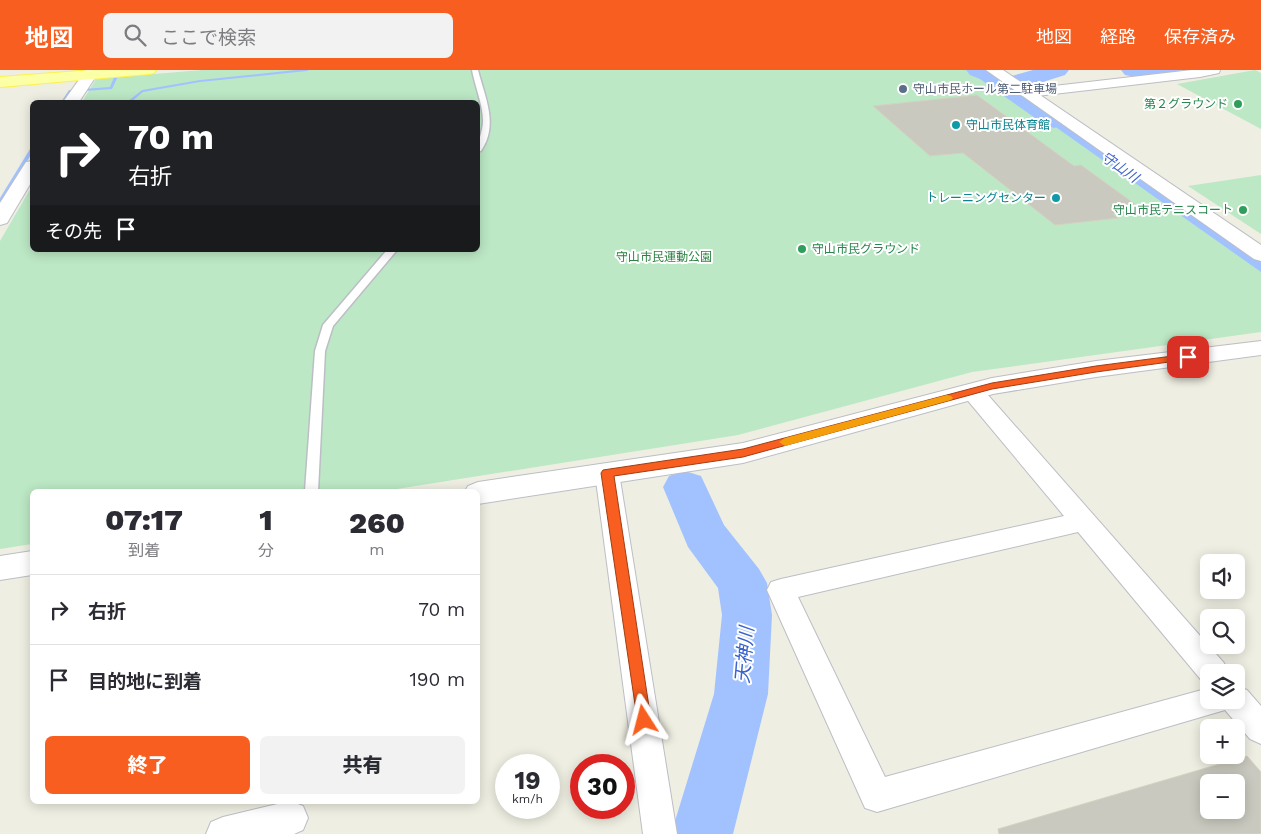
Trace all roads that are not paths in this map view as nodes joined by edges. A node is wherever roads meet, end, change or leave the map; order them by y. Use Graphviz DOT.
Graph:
graph roads {
  1 [pos="26,70"];
  2 [pos="149,70"];
  3 [pos="475,70"];
  4 [pos="993,70"];
  5 [pos="1214,70"];
  6 [pos="0,72"];
  7 [pos="90,72"];
  8 [pos="0,82"];
  9 [pos="1024,90"];
  10 [pos="72,100"];
  11 [pos="480,146"];
  12 [pos="30,169"];
  13 [pos="0,220"];
  14 [pos="390,252"];
  15 [pos="1261,255"];
  16 [pos="1261,348"];
  17 [pos="972,392"];
  18 [pos="607,473"];
  19 [pos="311,489"];
  20 [pos="480,493"];
  21 [pos="1083,521"];
  22 [pos="30,563"];
  23 [pos="0,568"];
  24 [pos="1206,664"];
  25 [pos="1200,704"];
  26 [pos="1244,709"];
  27 [pos="1261,729"];
  28 [pos="291,818"];
  29 [pos="223,834"];
  30 [pos="660,834"];
  1 -- 6 [label="main road"];
  2 -- 7 [label="main road"];
  3 -- 11 [label="lane"];
  4 -- 9 [label="street"];
  5 -- 9 [label="street"];
  7 -- 8 [label="main road"];
  7 -- 10 [label="street"];
  9 -- 15 [label="street"];
  12 -- 13 [label="street"];
  14 -- 19 [label="lane"];
  16 -- 17 [label="street"];
  17 -- 18 [label="street"];
  17 -- 21 [label="street"];
  18 -- 20 [label="street"];
  18 -- 30 [label="street"];
  21 -- 24 [label="street"];
  21 -- 25 [label="street"];
  22 -- 23 [label="street"];
  26 -- 27 [label="street"];
  28 -- 29 [label="street"];
}
